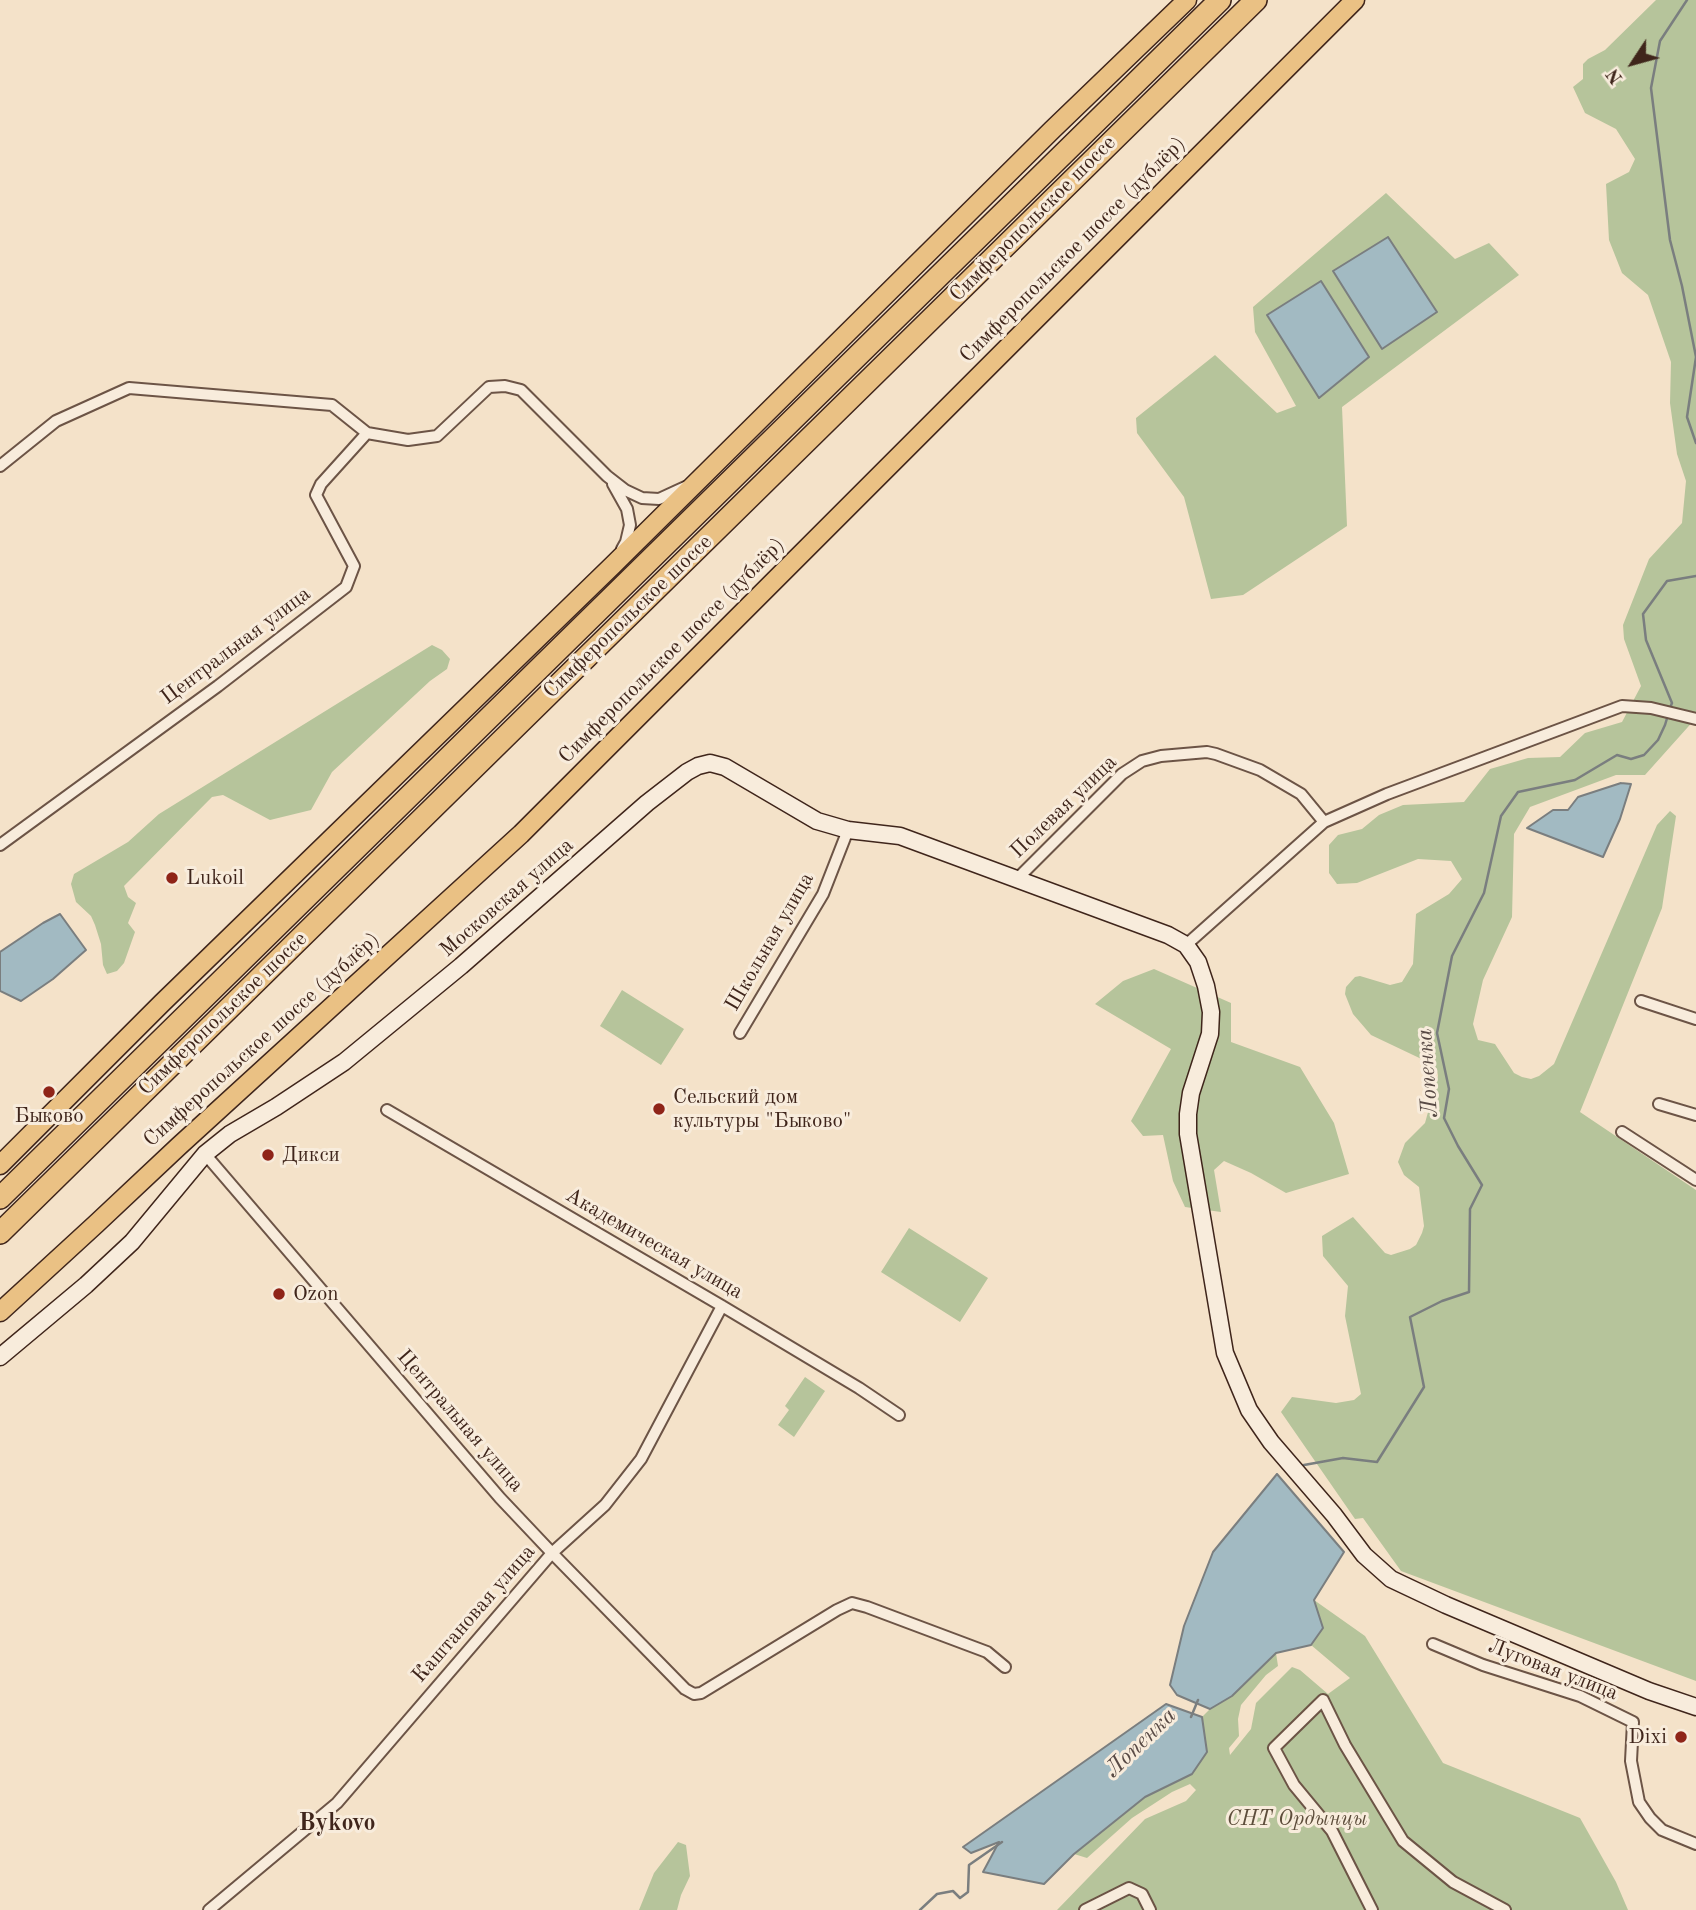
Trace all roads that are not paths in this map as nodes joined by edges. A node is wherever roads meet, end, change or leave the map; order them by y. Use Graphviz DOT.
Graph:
graph roads {
  1 [pos="1187,0"];
  2 [pos="1220,0"];
  3 [pos="1256,0"];
  4 [pos="1355,0"];
  5 [pos="367,433"];
  6 [pos="0,466"];
  7 [pos="607,476"];
  8 [pos="701,478"];
  9 [pos="613,565"];
  10 [pos="1696,719"];
  11 [pos="1325,822"];
  12 [pos="848,830"];
  13 [pos="0,845"];
  14 [pos="1017,879"];
  15 [pos="1186,945"];
  16 [pos="1642,1001"];
  17 [pos="1696,1019"];
  18 [pos="740,1033"];
  19 [pos="1659,1104"];
  20 [pos="387,1110"];
  21 [pos="1696,1115"];
  22 [pos="1622,1132"];
  23 [pos="205,1154"];
  24 [pos="0,1165"];
  25 [pos="1696,1180"];
  26 [pos="0,1198"];
  27 [pos="0,1233"];
  28 [pos="722,1306"];
  29 [pos="0,1311"];
  30 [pos="0,1357"];
  31 [pos="899,1415"];
  32 [pos="552,1553"];
  33 [pos="1433,1644"];
  34 [pos="1005,1667"];
  35 [pos="1696,1707"];
  36 [pos="1696,1844"];
  37 [pos="209,1910"];
  38 [pos="1085,1910"];
  39 [pos="1150,1910"];
  40 [pos="1372,1910"];
  41 [pos="1505,1910"];
  1 -- 8 [label="main road"];
  2 -- 26 [label="highway, Симферопольское шоссе"];
  3 -- 27 [label="highway, Симферопольское шоссе"];
  4 -- 29 [label="main road, Симферопольское шоссе (дублёр)"];
  5 -- 6 [label="street"];
  5 -- 7 [label="street"];
  5 -- 13 [label="street, Центральная улица"];
  7 -- 8 [label="street"];
  7 -- 9 [label="street"];
  8 -- 9 [label="main road"];
  9 -- 24 [label="main road"];
  10 -- 11 [label="street"];
  11 -- 14 [label="street, Полевая улица"];
  11 -- 15 [label="street"];
  12 -- 14 [label="street, Московская улица"];
  12 -- 18 [label="street, Школьная улица"];
  12 -- 23 [label="street, Московская улица"];
  14 -- 15 [label="street, Московская улица"];
  15 -- 35 [label="street"];
  16 -- 17 [label="street"];
  19 -- 21 [label="street"];
  20 -- 28 [label="street, Академическая улица"];
  22 -- 25 [label="street"];
  23 -- 30 [label="street, Московская улица"];
  23 -- 32 [label="street, Центральная улица"];
  28 -- 31 [label="street, Академическая улица"];
  28 -- 32 [label="street, Каштановая улица"];
  32 -- 34 [label="street, Центральная улица"];
  32 -- 37 [label="street, Каштановая улица"];
  33 -- 36 [label="street, Луговая улица"];
  38 -- 39 [label="street"];
  40 -- 41 [label="street"];
}
